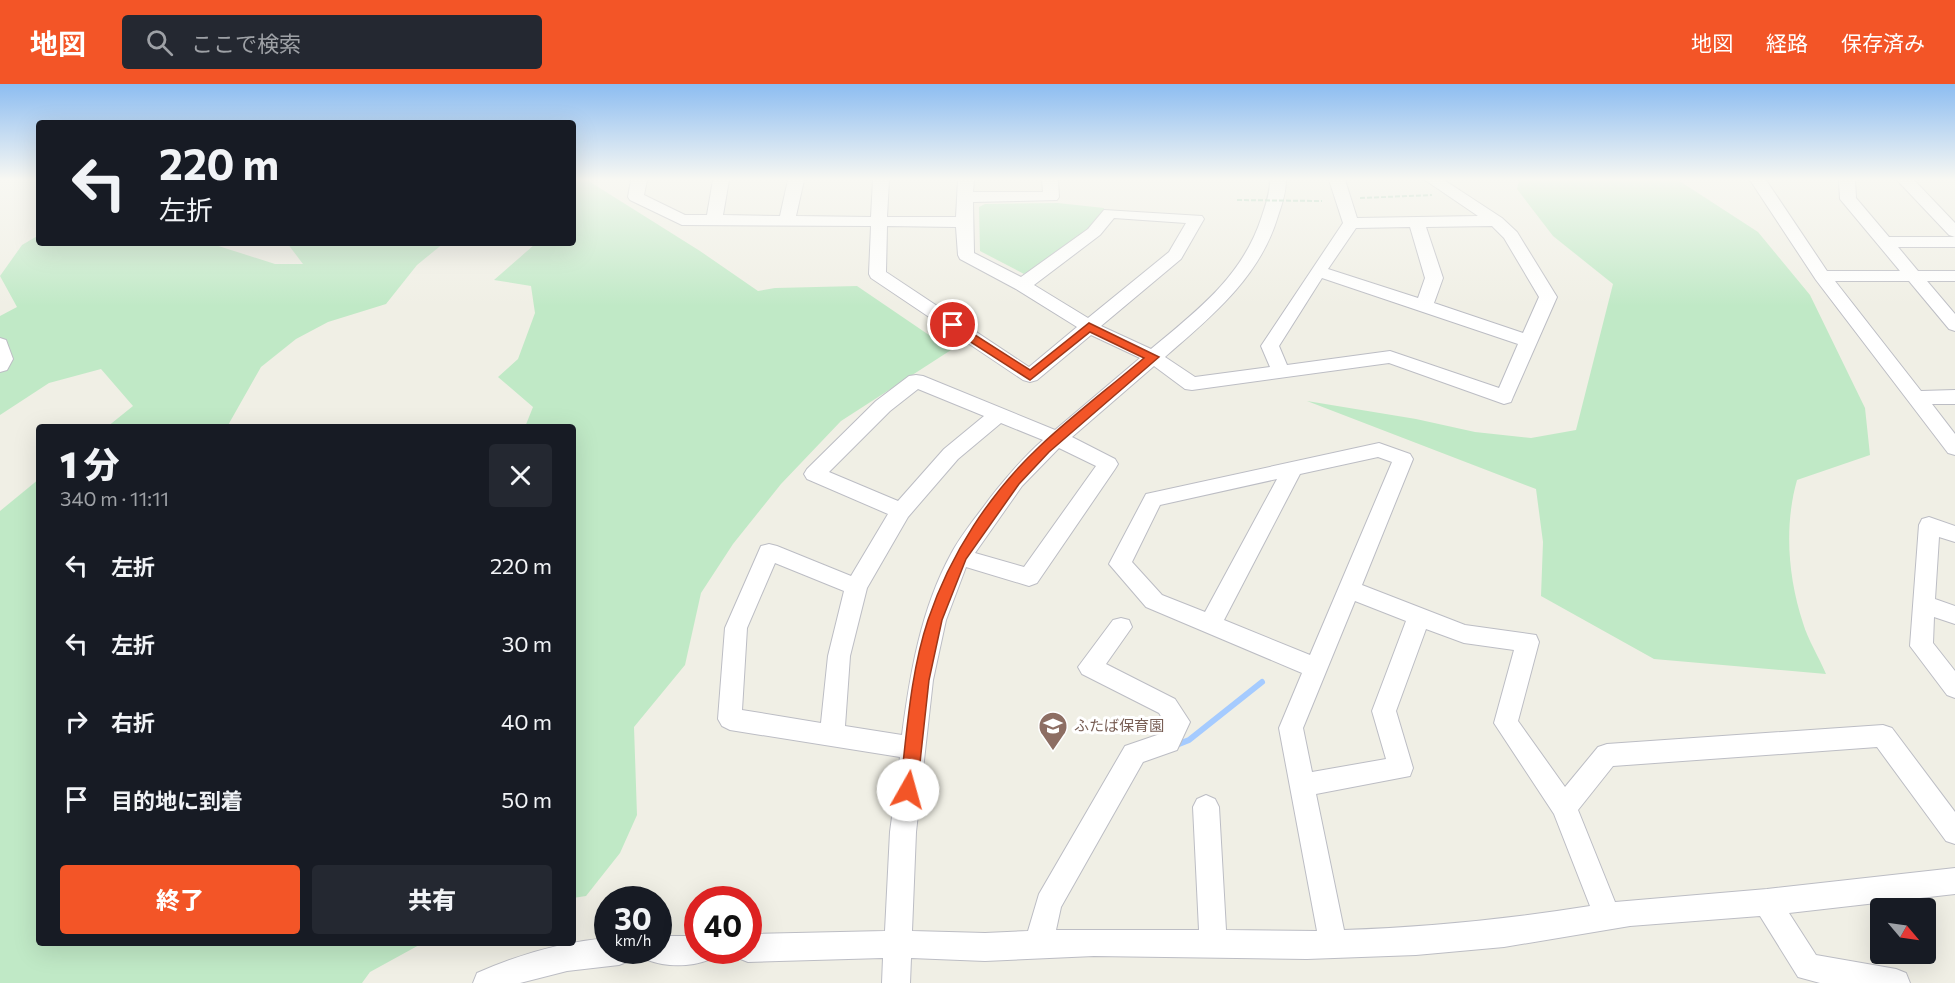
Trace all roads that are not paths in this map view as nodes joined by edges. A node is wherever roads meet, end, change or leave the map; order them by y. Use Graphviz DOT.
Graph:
graph roads {
  1 [pos="874,222"];
  2 [pos="878,222"];
  3 [pos="964,222"];
  4 [pos="1102,222"];
  5 [pos="1195,222"];
  6 [pos="1268,222"];
  7 [pos="1416,222"];
  8 [pos="1420,222"];
  9 [pos="1497,222"];
  10 [pos="1786,222"];
  11 [pos="1868,222"];
  12 [pos="1351,223"];
  13 [pos="1885,242"];
  14 [pos="1955,242"];
  15 [pos="1318,271"];
  16 [pos="1822,276"];
  17 [pos="1913,276"];
  18 [pos="1955,276"];
  19 [pos="1022,285"];
  20 [pos="1425,307"];
  21 [pos="1955,325"];
  22 [pos="1089,327"];
  23 [pos="1529,341"];
  24 [pos="0,345"];
  25 [pos="1153,357"];
  26 [pos="0,366"];
  27 [pos="1281,371"];
  28 [pos="1955,397"];
  29 [pos="1917,398"];
  30 [pos="1000,413"];
  31 [pos="1057,438"];
  32 [pos="1955,448"];
  33 [pos="1293,468"];
  34 [pos="901,511"];
  35 [pos="1955,534"];
  36 [pos="960,557"];
  37 [pos="856,587"];
  38 [pos="1349,589"];
  39 [pos="1924,604"];
  40 [pos="1955,615"];
  41 [pos="1419,617"];
  42 [pos="1210,624"];
  43 [pos="1121,627"];
  44 [pos="1316,668"];
  45 [pos="1955,688"];
  46 [pos="832,735"];
  47 [pos="914,748"];
  48 [pos="1302,785"];
  49 [pos="1206,807"];
  50 [pos="1564,807"];
  51 [pos="1955,832"];
  52 [pos="1955,881"];
  53 [pos="1767,902"];
  54 [pos="1608,917"];
  55 [pos="898,944"];
  56 [pos="1039,944"];
  57 [pos="1333,944"];
  58 [pos="1213,945"];
  59 [pos="762,948"];
  60 [pos="594,953"];
  61 [pos="1812,975"];
  62 [pos="487,983"];
  63 [pos="896,983"];
  64 [pos="1896,983"];
  1 -- 2 [label="street"];
  2 -- 3 [label="street"];
  2 -- 22 [label="street"];
  3 -- 19 [label="street"];
  4 -- 19 [label="street"];
  5 -- 22 [label="street"];
  6 -- 25 [label="street"];
  7 -- 8 [label="street"];
  7 -- 12 [label="street"];
  7 -- 20 [label="street"];
  9 -- 23 [label="street"];
  10 -- 16 [label="street"];
  11 -- 13 [label="street"];
  12 -- 15 [label="street"];
  13 -- 14 [label="street"];
  13 -- 17 [label="street"];
  15 -- 20 [label="street"];
  15 -- 27 [label="street"];
  16 -- 17 [label="street"];
  16 -- 29 [label="street"];
  17 -- 18 [label="street"];
  17 -- 21 [label="street"];
  19 -- 22 [label="street"];
  20 -- 23 [label="street"];
  22 -- 25 [label="street"];
  23 -- 27 [label="street"];
  24 -- 26 [label="street"];
  25 -- 27 [label="street"];
  25 -- 31 [label="street"];
  28 -- 29 [label="street"];
  29 -- 32 [label="street"];
  30 -- 31 [label="street"];
  30 -- 34 [label="street"];
  30 -- 34 [label="street"];
  31 -- 36 [label="street"];
  31 -- 36 [label="street"];
  33 -- 38 [label="street"];
  33 -- 42 [label="street"];
  33 -- 42 [label="street"];
  34 -- 37 [label="street"];
  35 -- 39 [label="street"];
  36 -- 47 [label="street"];
  37 -- 46 [label="street"];
  37 -- 46 [label="street"];
  38 -- 41 [label="street"];
  38 -- 44 [label="street"];
  39 -- 40 [label="street"];
  39 -- 45 [label="street"];
  41 -- 48 [label="street"];
  41 -- 50 [label="street"];
  42 -- 44 [label="street"];
  43 -- 56 [label="street"];
  44 -- 48 [label="street"];
  46 -- 47 [label="street"];
  47 -- 55 [label="street"];
  48 -- 57 [label="street"];
  49 -- 58 [label="street"];
  50 -- 51 [label="street"];
  50 -- 54 [label="street"];
  52 -- 53 [label="street"];
  53 -- 54 [label="street"];
  53 -- 61 [label="street"];
  54 -- 57 [label="street"];
  55 -- 56 [label="street"];
  55 -- 59 [label="street"];
  55 -- 63 [label="street"];
  56 -- 58 [label="street"];
  57 -- 58 [label="street"];
  60 -- 62 [label="street"];
  61 -- 64 [label="street"];
}
